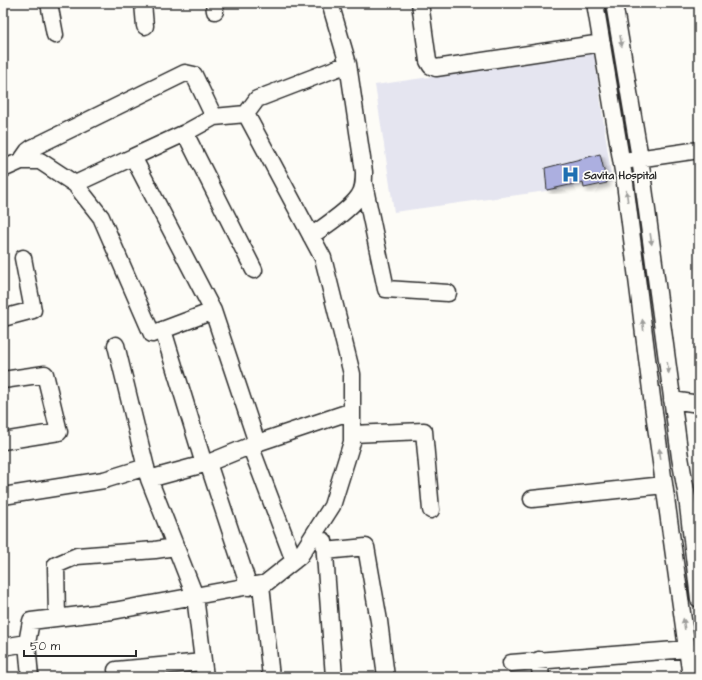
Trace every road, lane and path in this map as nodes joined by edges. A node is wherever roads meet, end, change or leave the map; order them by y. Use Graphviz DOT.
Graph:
graph roads {
  1 [pos="49,3"];
  2 [pos="143,3"];
  3 [pos="330,3"];
  4 [pos="420,3"];
  5 [pos="596,3"];
  6 [pos="614,3"];
  7 [pos="145,26"];
  8 [pos="55,35"];
  9 [pos="602,43"];
  10 [pos="348,64"];
  11 [pos="246,114"];
  12 [pos="214,117"];
  13 [pos="185,133"];
  14 [pos="699,150"];
  15 [pos="133,157"];
  16 [pos="640,158"];
  17 [pos="622,162"];
  18 [pos="9,164"];
  19 [pos="75,184"];
  20 [pos="364,184"];
  21 [pos="312,236"];
  22 [pos="23,258"];
  23 [pos="254,270"];
  24 [pos="448,292"];
  25 [pos="214,311"];
  26 [pos="3,318"];
  27 [pos="163,330"];
  28 [pos="116,345"];
  29 [pos="3,380"];
  30 [pos="672,400"];
  31 [pos="699,404"];
  32 [pos="352,411"];
  33 [pos="352,434"];
  34 [pos="3,441"];
  35 [pos="254,444"];
  36 [pos="206,464"];
  37 [pos="147,473"];
  38 [pos="664,485"];
  39 [pos="3,496"];
  40 [pos="693,497"];
  41 [pos="532,499"];
  42 [pos="430,510"];
  43 [pos="322,522"];
  44 [pos="175,547"];
  45 [pos="325,551"];
  46 [pos="696,551"];
  47 [pos="294,561"];
  48 [pos="255,586"];
  49 [pos="195,596"];
  50 [pos="699,599"];
  51 [pos="57,618"];
  52 [pos="27,643"];
  53 [pos="3,647"];
  54 [pos="688,649"];
  55 [pos="539,660"];
  56 [pos="511,663"];
  57 [pos="204,669"];
  58 [pos="116,670"];
  59 [pos="30,677"];
  60 [pos="271,677"];
  61 [pos="334,677"];
  62 [pos="386,677"];
  63 [pos="541,677"];
  64 [pos="691,677"];
  1 -- 8 [label="street"];
  2 -- 7 [label="street"];
  3 -- 10 [label="street"];
  4 -- 9 [label="street"];
  5 -- 9 [label="street"];
  6 -- 16 [label="street, one-way"];
  9 -- 17 [label="street"];
  10 -- 11 [label="street"];
  10 -- 20 [label="street"];
  11 -- 12 [label="street"];
  11 -- 21 [label="street"];
  12 -- 13 [label="street"];
  12 -- 18 [label="street"];
  13 -- 15 [label="street"];
  13 -- 23 [label="street"];
  14 -- 16 [label="street"];
  15 -- 19 [label="street"];
  15 -- 25 [label="street"];
  16 -- 17 [label="street"];
  16 -- 30 [label="street, one-way"];
  38 -- 17 [label="street, one-way"];
  18 -- 19 [label="street"];
  19 -- 27 [label="street"];
  20 -- 21 [label="street"];
  20 -- 24 [label="street"];
  21 -- 32 [label="street"];
  22 -- 26 [label="street"];
  25 -- 27 [label="street"];
  25 -- 35 [label="street"];
  27 -- 36 [label="street"];
  28 -- 37 [label="street"];
  29 -- 34 [label="street"];
  30 -- 31 [label="street"];
  30 -- 40 [label="street"];
  32 -- 33 [label="street"];
  32 -- 35 [label="street"];
  33 -- 42 [label="street"];
  33 -- 43 [label="street"];
  35 -- 36 [label="street"];
  35 -- 47 [label="street"];
  36 -- 37 [label="street"];
  36 -- 48 [label="street"];
  37 -- 39 [label="street"];
  37 -- 44 [label="street"];
  38 -- 41 [label="street"];
  54 -- 38 [label="street, one-way"];
  40 -- 46 [label="street"];
  43 -- 45 [label="street"];
  43 -- 47 [label="street"];
  44 -- 49 [label="street"];
  44 -- 51 [label="street"];
  45 -- 61 [label="street"];
  45 -- 62 [label="street"];
  46 -- 50 [label="street"];
  47 -- 48 [label="street"];
  48 -- 49 [label="street"];
  48 -- 60 [label="street"];
  49 -- 51 [label="street"];
  49 -- 57 [label="street"];
  51 -- 52 [label="street"];
  52 -- 53 [label="street"];
  52 -- 59 [label="street"];
  54 -- 55 [label="street"];
  54 -- 64 [label="street"];
  55 -- 56 [label="street"];
  55 -- 63 [label="street"];
  57 -- 58 [label="street"];
}
